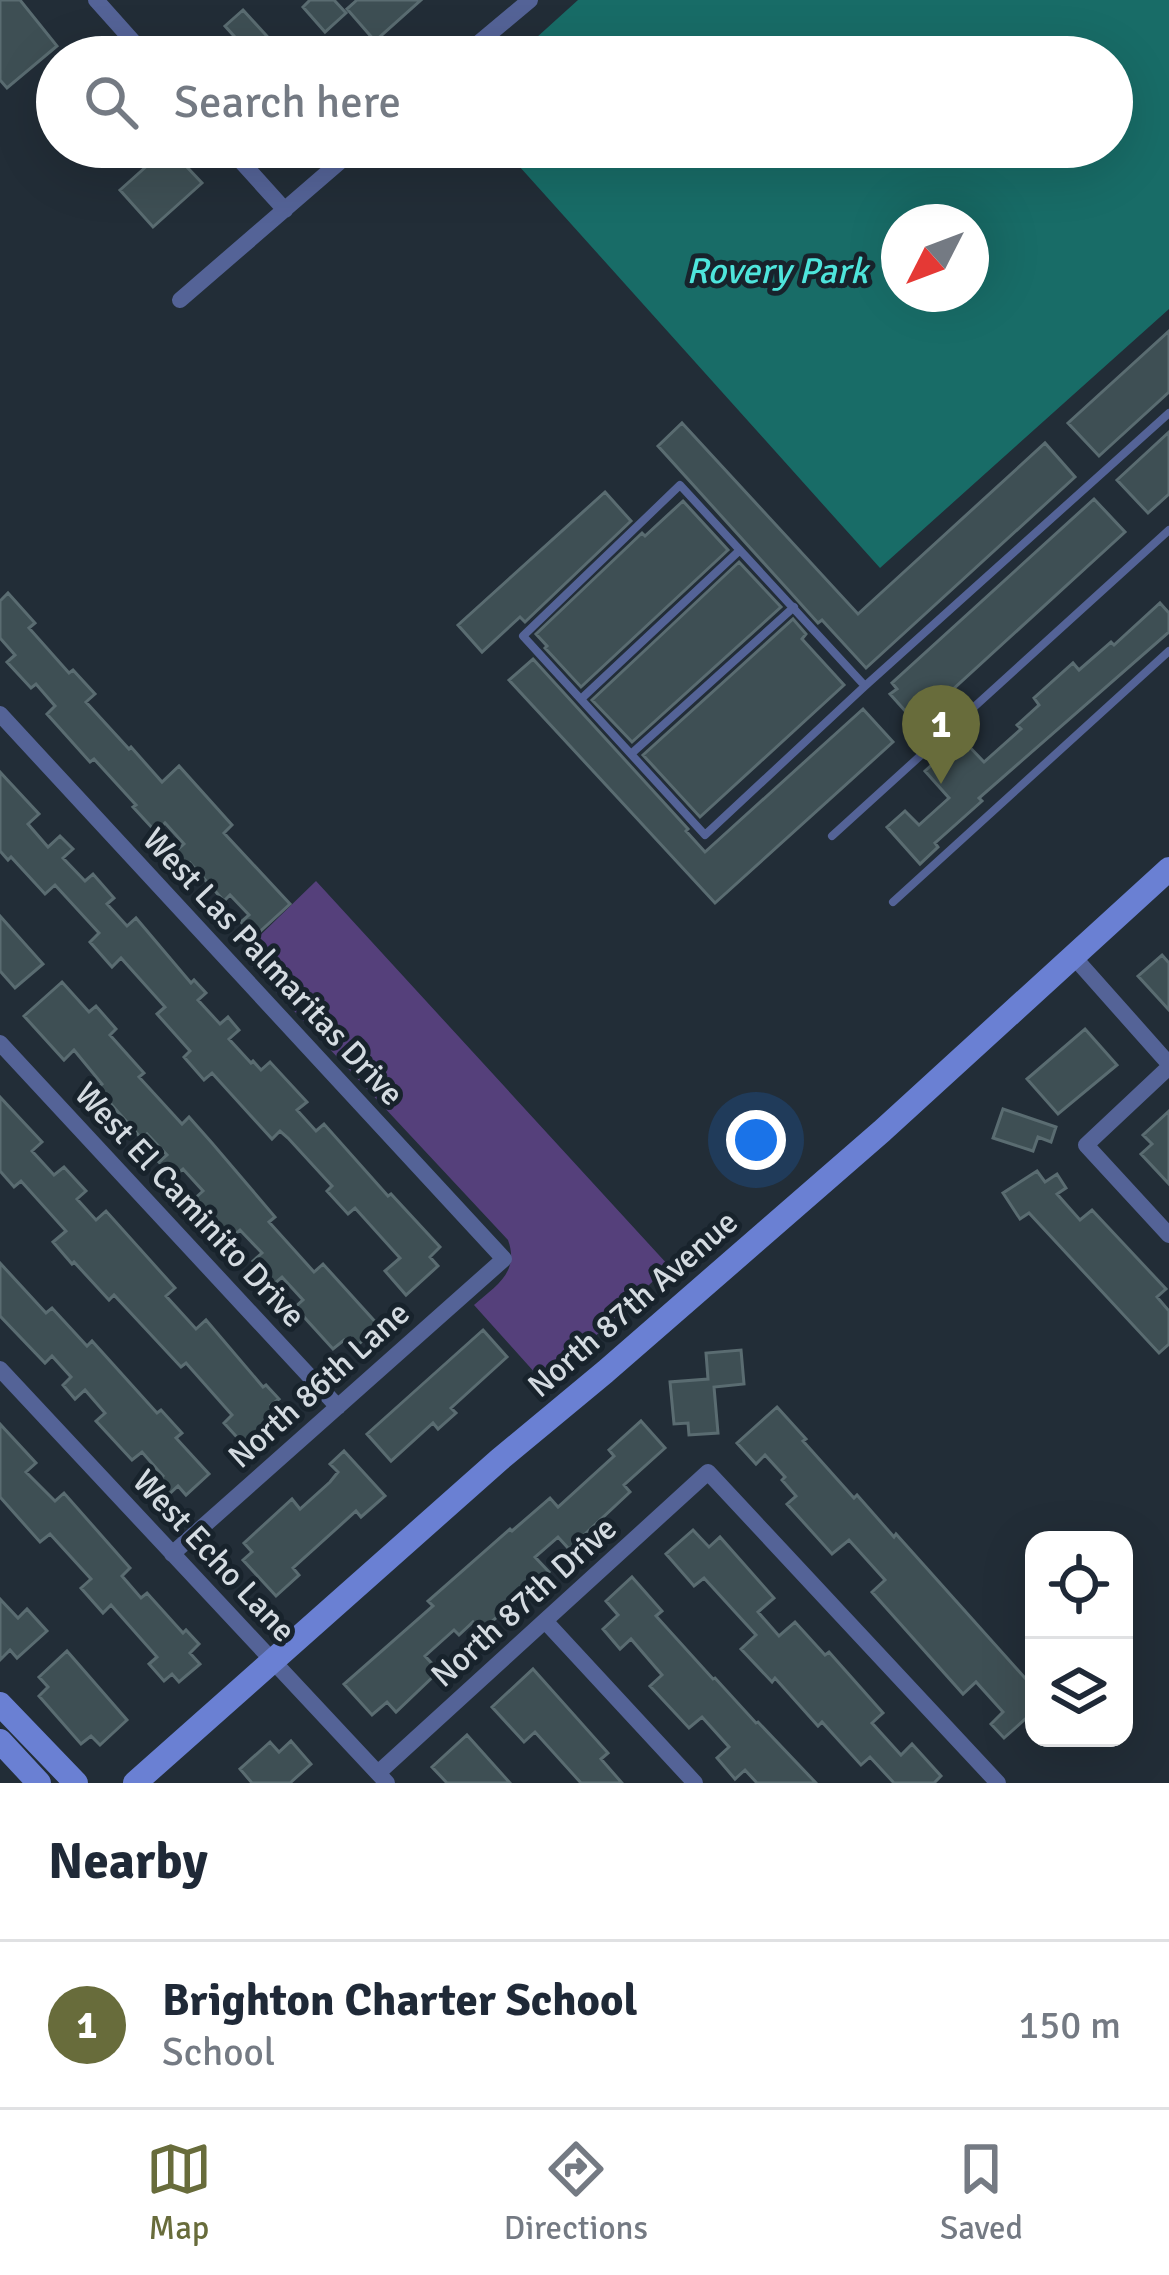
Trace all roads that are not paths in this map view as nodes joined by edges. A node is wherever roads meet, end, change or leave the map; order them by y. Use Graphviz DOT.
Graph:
graph roads {
  1 [pos="96,0"];
  2 [pos="530,0"];
  3 [pos="128,36"];
  4 [pos="487,36"];
  5 [pos="247,168"];
  6 [pos="333,168"];
  7 [pos="285,210"];
  8 [pos="180,300"];
  9 [pos="1169,413"];
  10 [pos="1169,530"];
  11 [pos="740,550"];
  12 [pos="794,608"];
  13 [pos="1169,651"];
  14 [pos="865,686"];
  15 [pos="580,698"];
  16 [pos="0,714"];
  17 [pos="632,754"];
  18 [pos="832,836"];
  19 [pos="1169,869"];
  20 [pos="893,902"];
  21 [pos="1073,956"];
  22 [pos="0,1043"];
  23 [pos="1169,1066"];
  24 [pos="1169,1235"];
  25 [pos="504,1259"];
  26 [pos="0,1369"];
  27 [pos="338,1407"];
  28 [pos="172,1554"];
  29 [pos="545,1622"];
  30 [pos="272,1660"];
  31 [pos="0,1704"];
  32 [pos="0,1741"];
  33 [pos="382,1778"];
  34 [pos="39,1783"];
  35 [pos="76,1783"];
  36 [pos="135,1783"];
  37 [pos="695,1783"];
  38 [pos="998,1783"];
  1 -- 3 [label="street"];
  2 -- 4 [label="street"];
  5 -- 7 [label="street"];
  6 -- 7 [label="street"];
  7 -- 8 [label="street"];
  9 -- 14 [label="lane"];
  10 -- 18 [label="lane"];
  11 -- 12 [label="lane"];
  11 -- 15 [label="lane"];
  11 -- 15 [label="lane"];
  12 -- 14 [label="lane"];
  12 -- 17 [label="lane"];
  13 -- 20 [label="lane"];
  14 -- 17 [label="lane"];
  15 -- 17 [label="lane"];
  16 -- 25 [label="street, West Las Palmaritas Drive"];
  19 -- 21 [label="street, North 87th Avenue"];
  21 -- 23 [label="street"];
  21 -- 30 [label="street, North 87th Avenue"];
  22 -- 27 [label="street, West El Caminito Drive"];
  23 -- 24 [label="street"];
  25 -- 27 [label="street, North 86th Lane"];
  26 -- 28 [label="street, West Echo Lane"];
  27 -- 28 [label="street, North 86th Lane"];
  28 -- 30 [label="street, West Echo Lane"];
  29 -- 33 [label="street, North 87th Drive"];
  29 -- 37 [label="street"];
  29 -- 38 [label="street, North 87th Drive"];
  30 -- 33 [label="street, West Echo Lane"];
  30 -- 36 [label="street, North 87th Avenue"];
  31 -- 35 [label="street"];
  32 -- 34 [label="street"];
}
